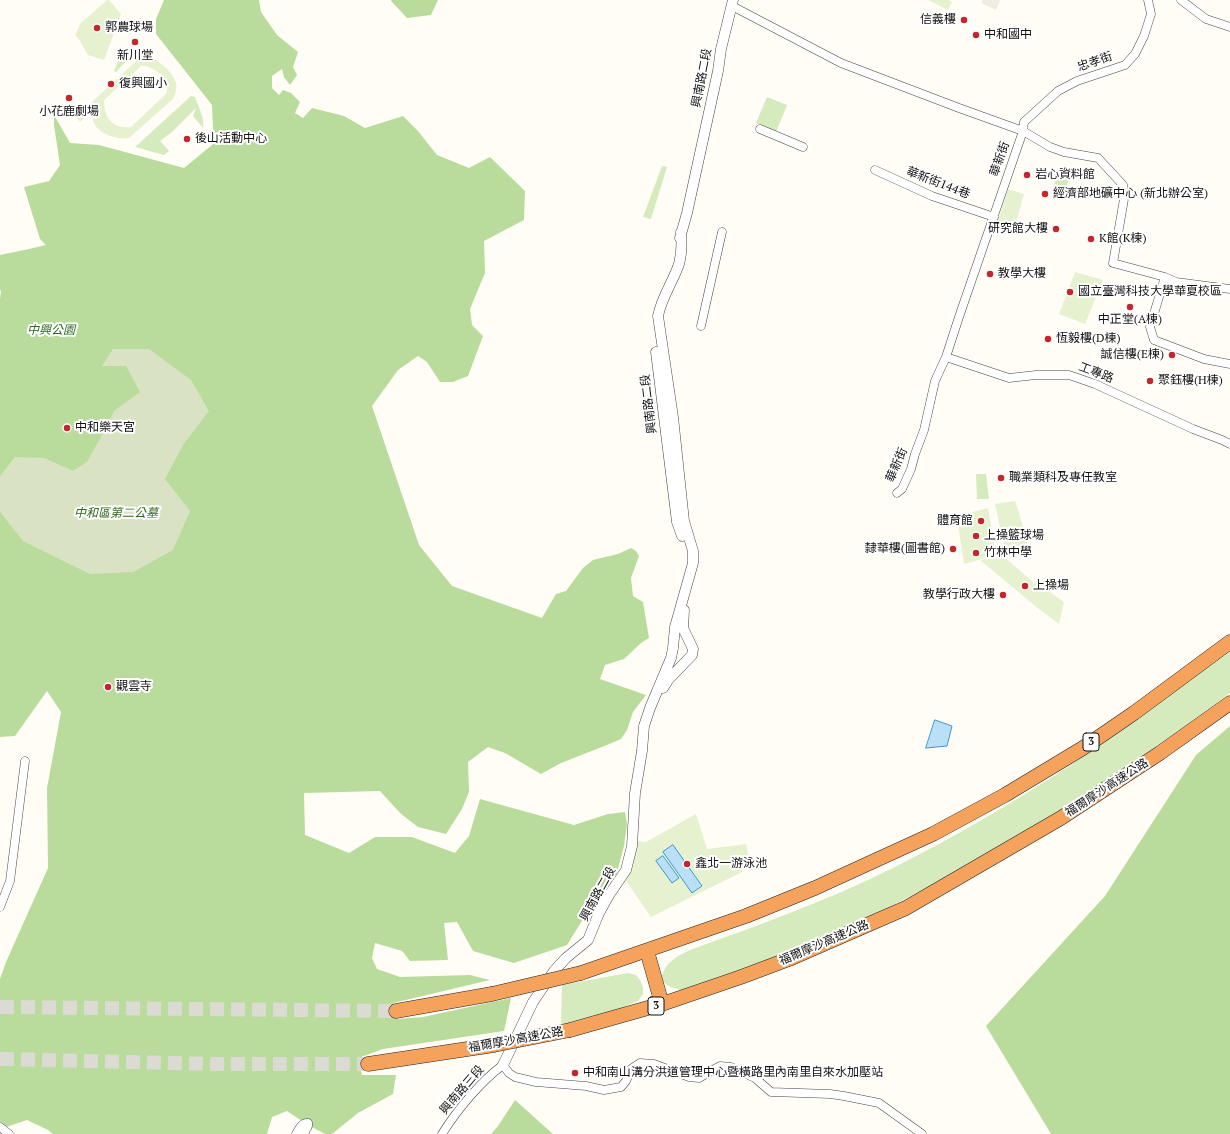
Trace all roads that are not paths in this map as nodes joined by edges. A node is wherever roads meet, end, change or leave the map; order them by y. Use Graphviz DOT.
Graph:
graph roads {
  1 [pos="1148,0"];
  2 [pos="1181,0"];
  3 [pos="733,3"];
  4 [pos="1230,27"];
  5 [pos="760,129"];
  6 [pos="1022,131"];
  7 [pos="803,147"];
  8 [pos="875,170"];
  9 [pos="994,217"];
  10 [pos="722,232"];
  11 [pos="1166,277"];
  12 [pos="1230,289"];
  13 [pos="701,326"];
  14 [pos="946,357"];
  15 [pos="1230,364"];
  16 [pos="1230,444"];
  17 [pos="897,493"];
  18 [pos="685,590"];
  19 [pos="1230,642"];
  20 [pos="1230,703"];
  21 [pos="650,708"];
  22 [pos="25,761"];
  23 [pos="0,907"];
  24 [pos="647,951"];
  25 [pos="662,1004"];
  26 [pos="396,1011"];
  27 [pos="368,1064"];
  28 [pos="503,1065"];
  29 [pos="0,1126"];
  30 [pos="9,1134"];
  31 [pos="296,1134"];
  32 [pos="304,1134"];
  33 [pos="442,1134"];
  34 [pos="922,1134"];
  1 -- 6 [label="street, 忠孝街"];
  2 -- 4 [label="street"];
  3 -- 6 [label="street, 華新街"];
  3 -- 18 [label="street, 興南路二段"];
  5 -- 7 [label="street"];
  6 -- 9 [label="street, 華新街"];
  6 -- 11 [label="street"];
  8 -- 9 [label="street, 華新街144巷"];
  9 -- 14 [label="street, 華新街"];
  10 -- 13 [label="street"];
  11 -- 12 [label="street"];
  11 -- 15 [label="street"];
  14 -- 16 [label="street, 工專路"];
  14 -- 17 [label="street, 華新街"];
  18 -- 21 [label="street, 興南路二段"];
  18 -- 21 [label="street, 興南路二段"];
  19 -- 24 [label="highway, 3"];
  20 -- 25 [label="highway, 福爾摩沙高速公路 / 3"];
  21 -- 28 [label="street, 興南路二段"];
  22 -- 23 [label="street"];
  24 -- 25 [label="highway"];
  24 -- 26 [label="highway, 3, bridge"];
  25 -- 27 [label="highway, 福爾摩沙高速公路 / 3, bridge"];
  28 -- 33 [label="street, 興南路三段"];
  28 -- 34 [label="street"];
  29 -- 30 [label="street"];
  31 -- 32 [label="street"];
}
